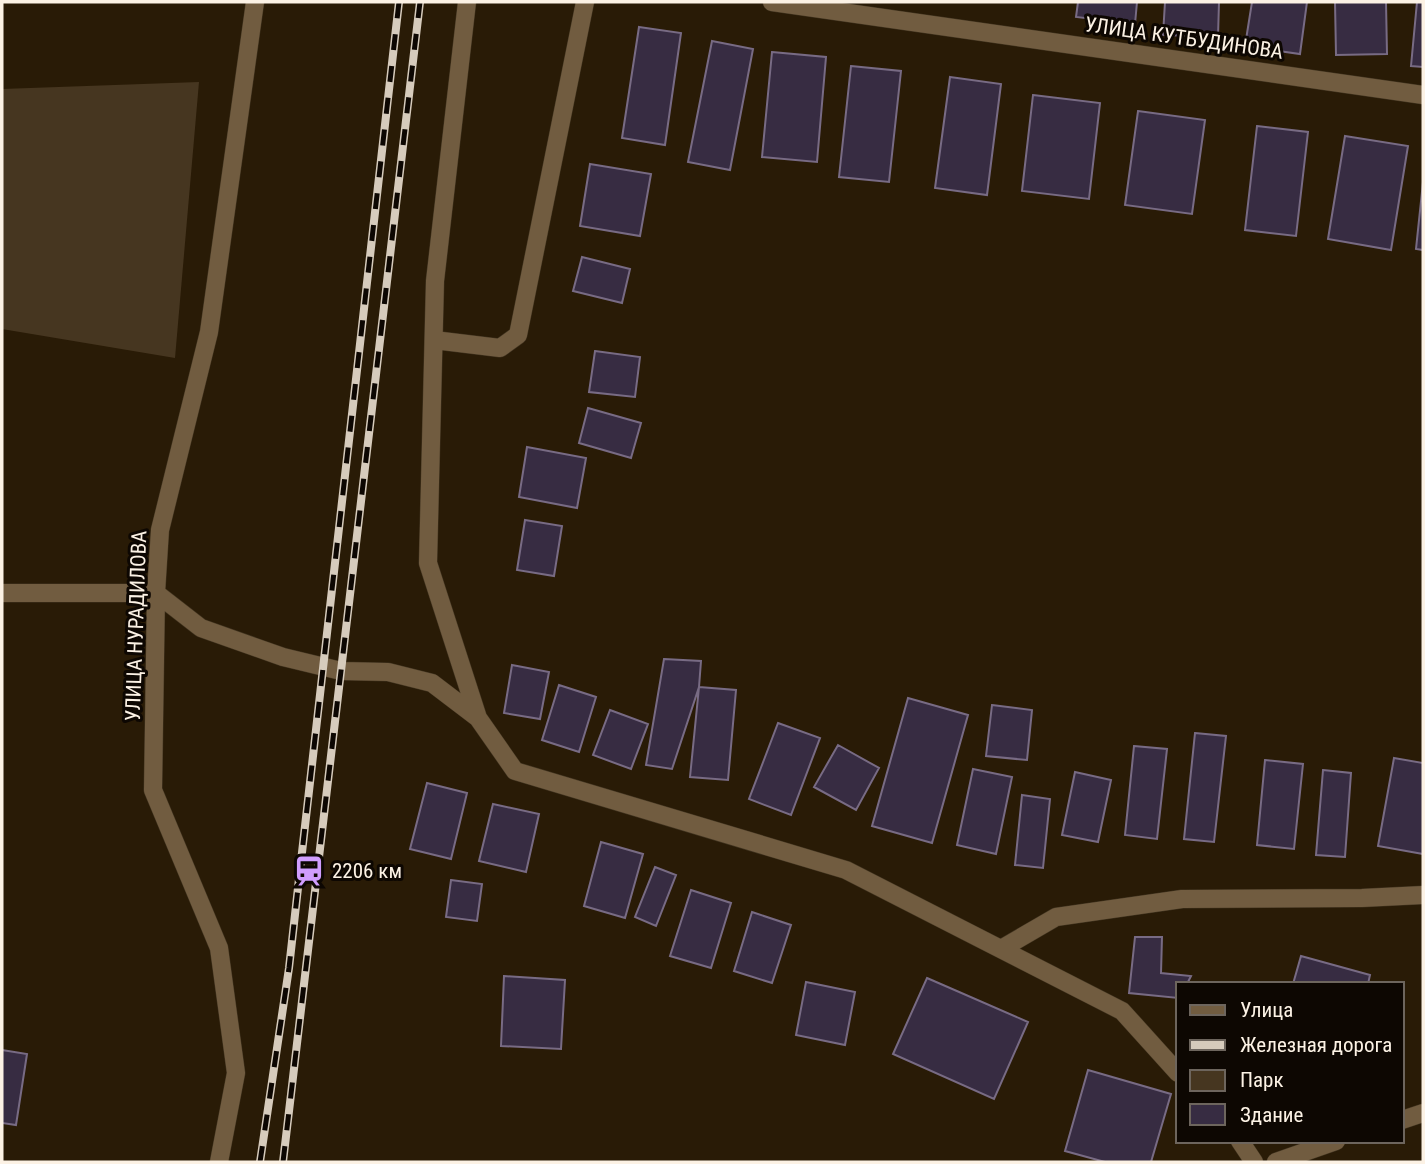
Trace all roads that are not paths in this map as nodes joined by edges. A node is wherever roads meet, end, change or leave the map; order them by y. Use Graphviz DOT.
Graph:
graph roads {
  1 [pos="255,2"];
  2 [pos="467,2"];
  3 [pos="585,2"];
  4 [pos="772,2"];
  5 [pos="1423,95"];
  6 [pos="434,340"];
  7 [pos="2,593"];
  8 [pos="156,593"];
  9 [pos="478,718"];
  10 [pos="1423,895"];
  11 [pos="1000,949"];
  12 [pos="1176,1071"];
  13 [pos="1423,1113"];
  14 [pos="1404,1119"];
  15 [pos="1241,1143"];
  16 [pos="1330,1143"];
  17 [pos="219,1162"];
  18 [pos="1254,1162"];
  19 [pos="1276,1162"];
  1 -- 8 [label="street, УЛИЦА НУРАДИЛОВА"];
  2 -- 6 [label="street"];
  3 -- 6 [label="street"];
  4 -- 5 [label="street, УЛИЦА КУТБУДИНОВА"];
  6 -- 9 [label="street"];
  7 -- 8 [label="street"];
  8 -- 9 [label="street"];
  8 -- 17 [label="street, УЛИЦА НУРАДИЛОВА"];
  9 -- 11 [label="street"];
  10 -- 11 [label="street"];
  11 -- 12 [label="street"];
  13 -- 14 [label="street"];
  15 -- 18 [label="street"];
  16 -- 19 [label="street"];
}
